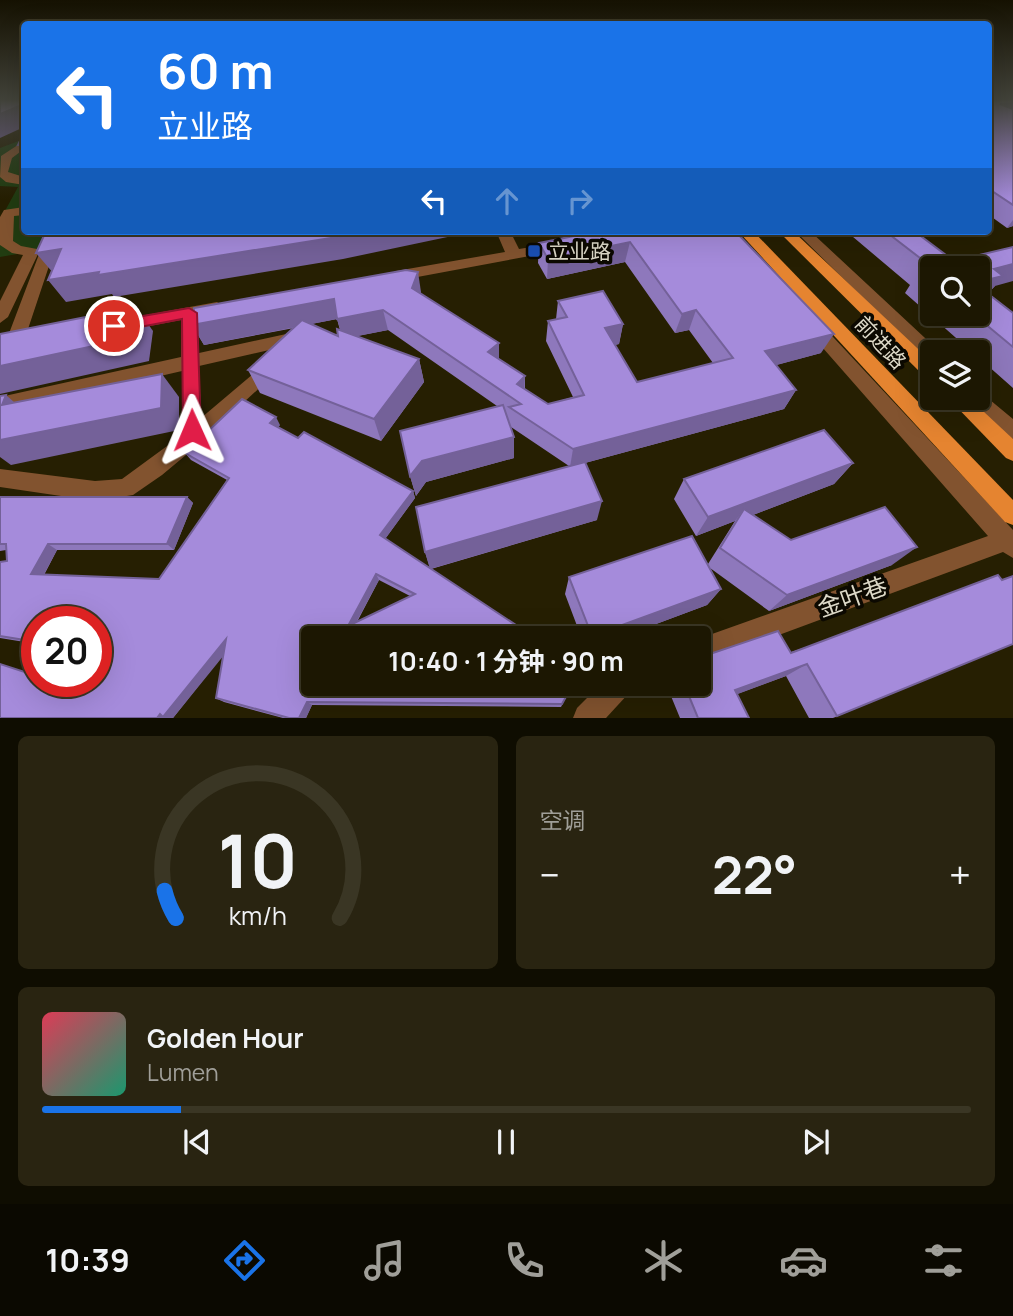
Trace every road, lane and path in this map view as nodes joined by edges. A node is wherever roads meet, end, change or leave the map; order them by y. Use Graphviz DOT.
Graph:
graph roads {
  1 [pos="21,146"];
  2 [pos="21,181"];
  3 [pos="21,191"];
  4 [pos="21,211"];
  5 [pos="9,213"];
  6 [pos="72,235"];
  7 [pos="505,235"];
  8 [pos="731,235"];
  9 [pos="749,235"];
  10 [pos="789,235"];
  11 [pos="806,235"];
  12 [pos="572,245"];
  13 [pos="514,255"];
  14 [pos="379,279"];
  15 [pos="230,306"];
  16 [pos="189,313"];
  17 [pos="0,317"];
  18 [pos="108,327"];
  19 [pos="14,344"];
  20 [pos="920,344"];
  21 [pos="920,361"];
  22 [pos="190,363"];
  23 [pos="0,405"];
  24 [pos="990,409"];
  25 [pos="970,410"];
  26 [pos="1013,431"];
  27 [pos="185,444"];
  28 [pos="1013,452"];
  29 [pos="0,478"];
  30 [pos="1013,515"];
  31 [pos="1010,543"];
  32 [pos="711,647"];
  33 [pos="608,696"];
  34 [pos="587,718"];
  1 -- 2 [label="street"];
  3 -- 5 [label="street"];
  4 -- 5 [label="street"];
  5 -- 17 [label="street"];
  6 -- 19 [label="street"];
  7 -- 13 [label="street"];
  8 -- 31 [label="street"];
  9 -- 30 [label="main road, 前进路"];
  10 -- 21 [label="main road, 前进路"];
  11 -- 20 [label="street"];
  12 -- 13 [label="street"];
  13 -- 14 [label="street"];
  15 -- 16 [label="street"];
  16 -- 18 [label="street"];
  16 -- 22 [label="street"];
  22 -- 23 [label="street"];
  22 -- 27 [label="street"];
  22 -- 27 [label="street"];
  24 -- 26 [label="street"];
  25 -- 28 [label="main road"];
  27 -- 29 [label="street"];
  31 -- 32 [label="street, 金叶巷"];
  33 -- 34 [label="street"];
}
